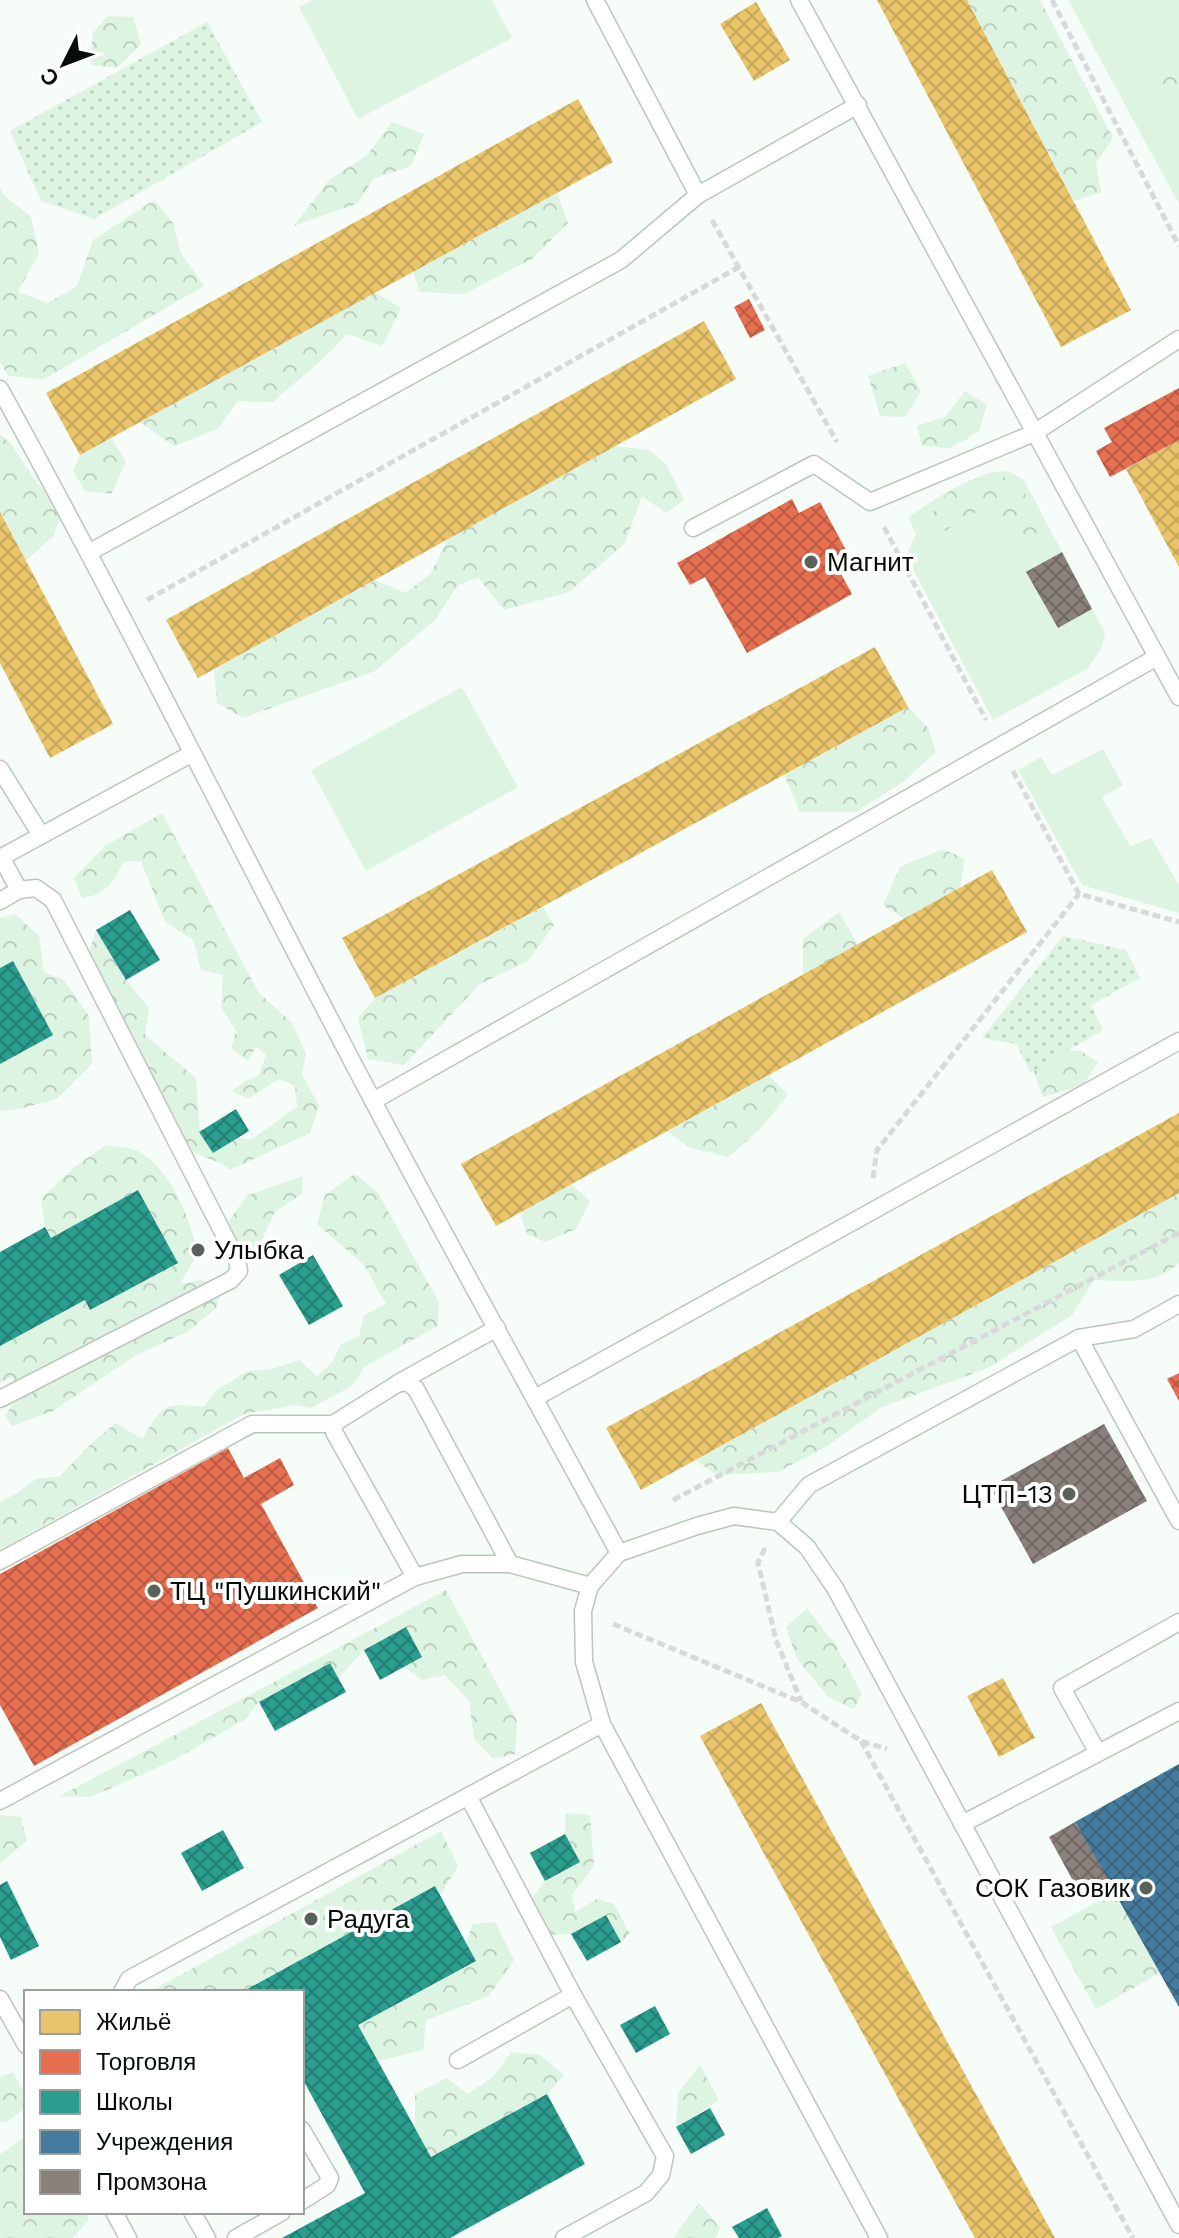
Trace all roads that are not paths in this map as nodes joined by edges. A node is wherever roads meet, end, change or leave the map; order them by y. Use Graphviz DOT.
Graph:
graph roads {
  1 [pos="595,0"];
  2 [pos="799,0"];
  3 [pos="858,105"];
  4 [pos="698,195"];
  5 [pos="1179,339"];
  6 [pos="0,389"];
  7 [pos="1034,433"];
  8 [pos="693,528"];
  9 [pos="90,552"];
  10 [pos="1157,657"];
  11 [pos="1179,697"];
  12 [pos="191,754"];
  13 [pos="0,769"];
  14 [pos="41,835"];
  15 [pos="1,858"];
  16 [pos="19,890"];
  17 [pos="0,901"];
  18 [pos="1179,1041"];
  19 [pos="373,1101"];
  20 [pos="1179,1304"];
  21 [pos="497,1328"];
  22 [pos="1079,1338"];
  23 [pos="397,1384"];
  24 [pos="535,1398"];
  25 [pos="0,1399"];
  26 [pos="333,1424"];
  27 [pos="1177,1512"];
  28 [pos="778,1522"];
  29 [pos="619,1553"];
  30 [pos="0,1561"];
  31 [pos="510,1564"];
  32 [pos="415,1577"];
  33 [pos="590,1586"];
  34 [pos="1179,1622"];
  35 [pos="1179,1711"];
  36 [pos="602,1724"];
  37 [pos="1098,1753"];
  38 [pos="469,1798"];
  39 [pos="0,1801"];
  40 [pos="962,1824"];
  41 [pos="123,1990"];
  42 [pos="573,1995"];
  43 [pos="0,1999"];
  44 [pos="24,2041"];
  45 [pos="458,2060"];
  46 [pos="304,2133"];
  47 [pos="304,2200"];
  48 [pos="115,2214"];
  49 [pos="193,2214"];
  50 [pos="278,2214"];
  51 [pos="1179,2225"];
  52 [pos="128,2238"];
  53 [pos="207,2238"];
  54 [pos="236,2238"];
  55 [pos="564,2238"];
  56 [pos="879,2238"];
  1 -- 4 [label="lane"];
  2 -- 3 [label="lane"];
  3 -- 4 [label="lane"];
  3 -- 7 [label="lane"];
  4 -- 9 [label="lane"];
  5 -- 7 [label="lane"];
  6 -- 9 [label="lane"];
  7 -- 8 [label="lane"];
  7 -- 10 [label="lane"];
  9 -- 12 [label="lane"];
  10 -- 11 [label="lane"];
  10 -- 19 [label="lane"];
  12 -- 14 [label="lane"];
  12 -- 19 [label="lane"];
  13 -- 14 [label="lane"];
  14 -- 15 [label="lane"];
  15 -- 16 [label="lane"];
  16 -- 17 [label="lane"];
  16 -- 25 [label="lane"];
  18 -- 24 [label="lane"];
  19 -- 21 [label="lane"];
  20 -- 22 [label="lane"];
  21 -- 23 [label="lane"];
  21 -- 24 [label="lane"];
  22 -- 27 [label="lane"];
  22 -- 28 [label="lane"];
  23 -- 26 [label="lane"];
  23 -- 31 [label="lane"];
  24 -- 29 [label="lane"];
  26 -- 30 [label="lane"];
  26 -- 32 [label="lane"];
  28 -- 29 [label="lane"];
  28 -- 40 [label="lane"];
  29 -- 33 [label="lane"];
  31 -- 32 [label="lane"];
  31 -- 33 [label="lane"];
  32 -- 39 [label="lane"];
  33 -- 36 [label="lane"];
  34 -- 37 [label="lane"];
  35 -- 37 [label="lane"];
  36 -- 38 [label="lane"];
  36 -- 56 [label="lane"];
  37 -- 40 [label="lane"];
  38 -- 41 [label="lane"];
  38 -- 42 [label="lane"];
  40 -- 51 [label="lane"];
  42 -- 45 [label="lane"];
  42 -- 55 [label="lane"];
  43 -- 44 [label="lane"];
  46 -- 47 [label="lane"];
  48 -- 52 [label="lane"];
  49 -- 53 [label="lane"];
  50 -- 54 [label="lane"];
}
